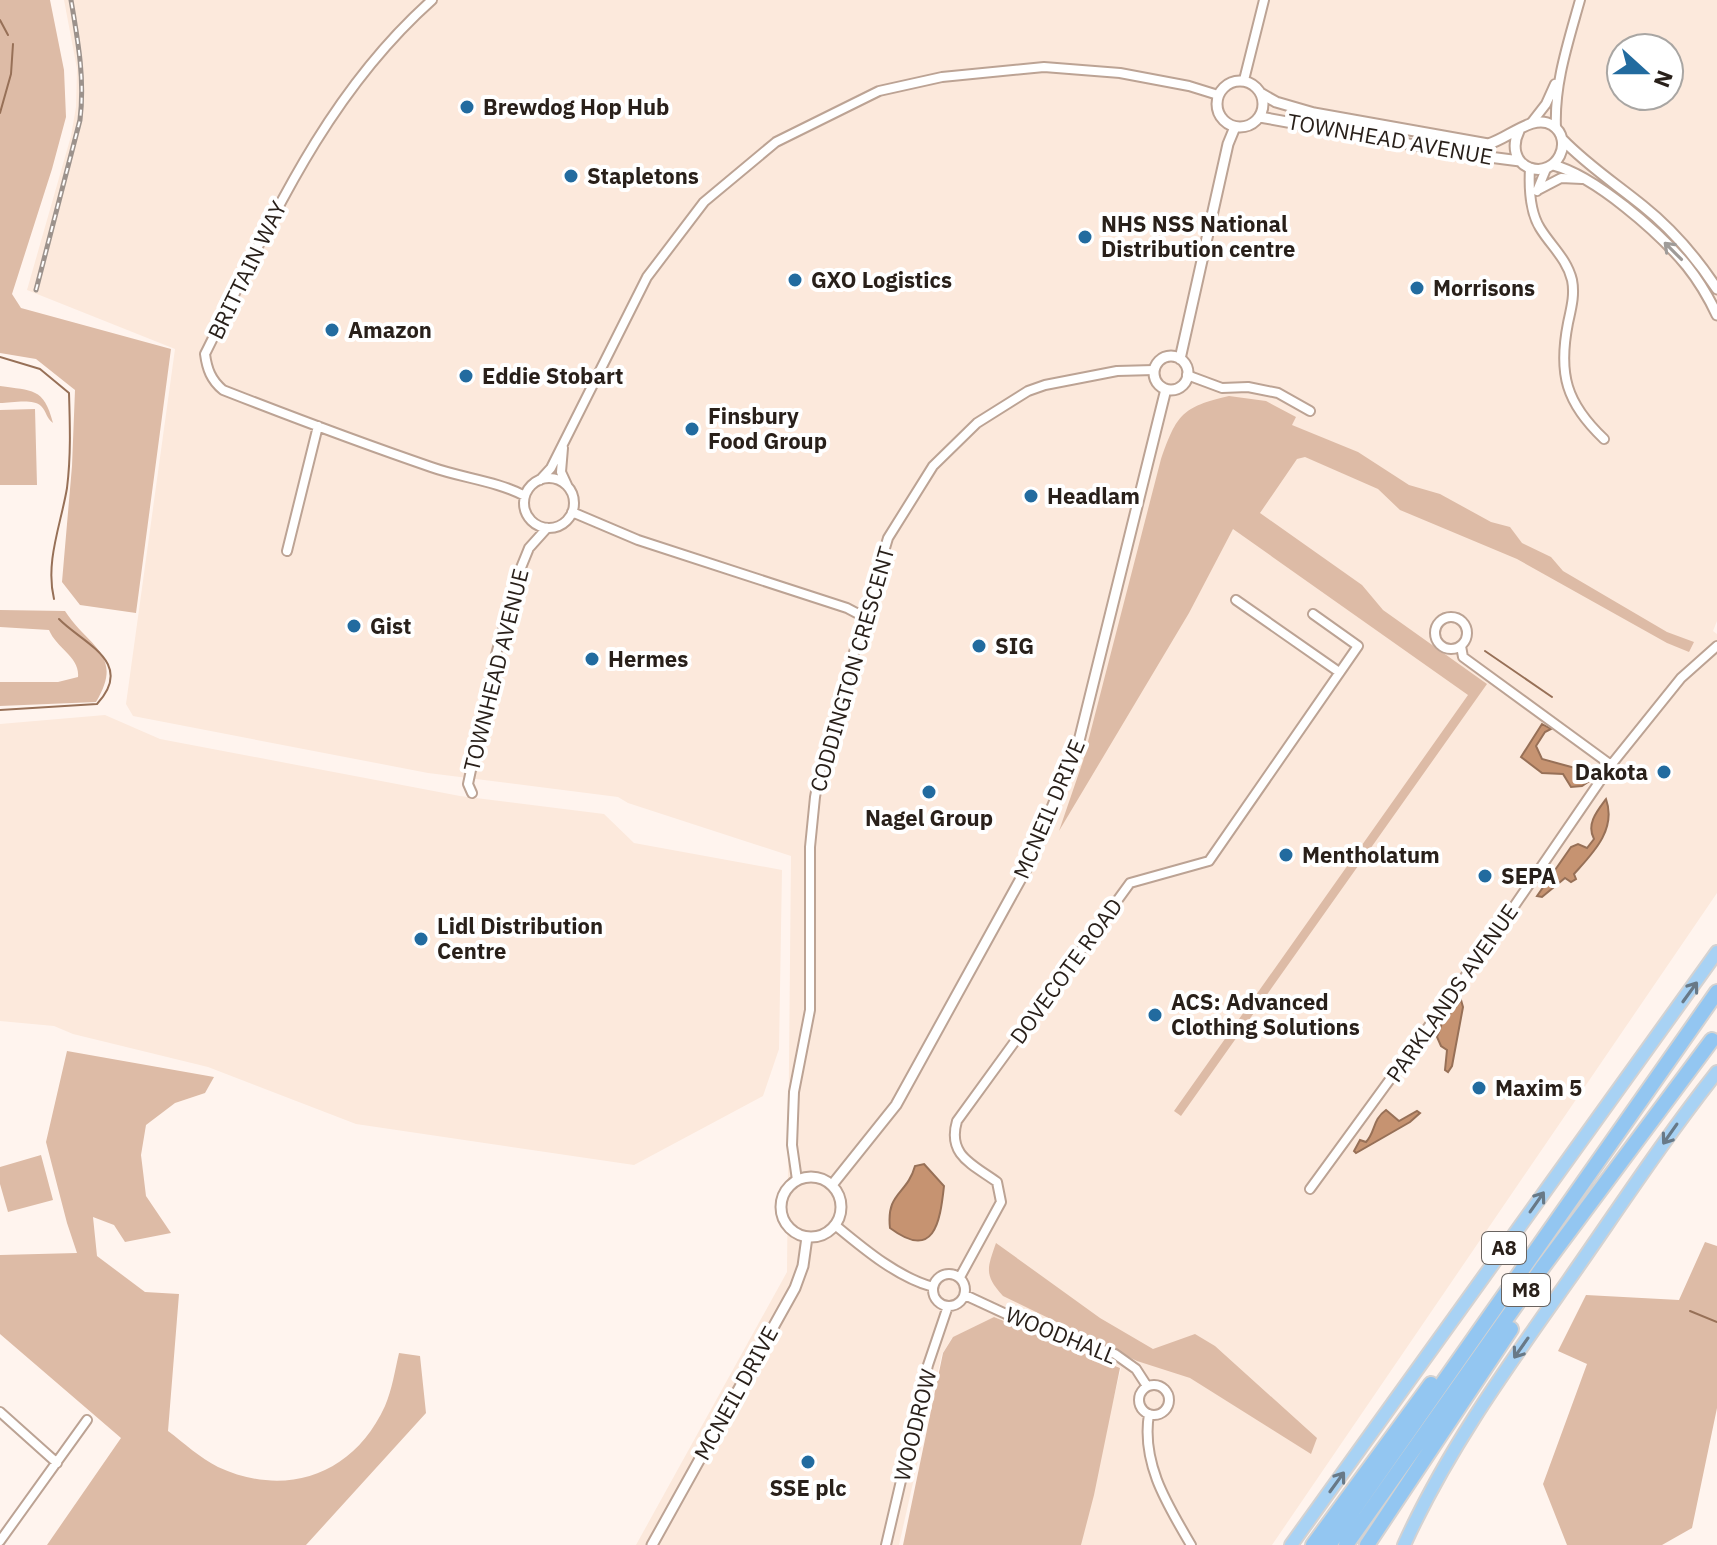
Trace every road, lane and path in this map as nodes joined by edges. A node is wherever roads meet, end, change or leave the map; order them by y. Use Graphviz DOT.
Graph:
graph roads {
  1 [pos="432,0"];
  2 [pos="1264,0"];
  3 [pos="1580,0"];
  4 [pos="1559,77"];
  5 [pos="1244,80"];
  6 [pos="1262,94"];
  7 [pos="1218,95"];
  8 [pos="1260,117"];
  9 [pos="1532,122"];
  10 [pos="1235,127"];
  11 [pos="1556,128"];
  12 [pos="1519,131"];
  13 [pos="1562,139"];
  14 [pos="1520,161"];
  15 [pos="1549,167"];
  16 [pos="1530,168"];
  17 [pos="1585,179"];
  18 [pos="1538,190"];
  19 [pos="1533,203"];
  20 [pos="1717,289"];
  21 [pos="1717,315"];
  22 [pos="1180,359"];
  23 [pos="1154,370"];
  24 [pos="1187,375"];
  25 [pos="1166,389"];
  26 [pos="1310,411"];
  27 [pos="318,426"];
  28 [pos="1604,439"];
  29 [pos="563,444"];
  30 [pos="540,480"];
  31 [pos="568,488"];
  32 [pos="525,496"];
  33 [pos="572,512"];
  34 [pos="534,523"];
  35 [pos="547,528"];
  36 [pos="529,548"];
  37 [pos="287,551"];
  38 [pos="1236,600"];
  39 [pos="1313,614"];
  40 [pos="864,617"];
  41 [pos="1461,646"];
  42 [pos="1716,647"];
  43 [pos="1339,672"];
  44 [pos="1611,765"];
  45 [pos="472,793"];
  46 [pos="1717,952"];
  47 [pos="1717,992"];
  48 [pos="1714,1036"];
  49 [pos="1717,1072"];
  50 [pos="1610,1144"];
  51 [pos="797,1180"];
  52 [pos="832,1185"];
  53 [pos="1310,1189"];
  54 [pos="835,1225"];
  55 [pos="807,1237"];
  56 [pos="960,1277"];
  57 [pos="933,1287"];
  58 [pos="965,1295"];
  59 [pos="948,1306"];
  60 [pos="1147,1386"];
  61 [pos="0,1412"];
  62 [pos="1149,1414"];
  63 [pos="87,1420"];
  64 [pos="57,1463"];
  65 [pos="0,1541"];
  66 [pos="652,1545"];
  67 [pos="886,1545"];
  68 [pos="1191,1545"];
  69 [pos="1291,1545"];
  70 [pos="1313,1545"];
  71 [pos="1329,1545"];
  72 [pos="1346,1545"];
  73 [pos="1367,1545"];
  74 [pos="1404,1545"];
  1 -- 27 [label="street, BRITTAIN WAY"];
  2 -- 5 [label="street"];
  3 -- 4 [label="street"];
  4 -- 9 [label="street"];
  4 -- 11 [label="street"];
  5 -- 6 [label="street"];
  5 -- 7 [label="street"];
  6 -- 8 [label="street"];
  6 -- 12 [label="street, TOWNHEAD AVENUE"];
  7 -- 10 [label="street"];
  7 -- 29 [label="street"];
  8 -- 10 [label="street"];
  8 -- 14 [label="street, TOWNHEAD AVENUE"];
  9 -- 11 [label="street"];
  9 -- 12 [label="street"];
  10 -- 22 [label="street"];
  11 -- 13 [label="street"];
  12 -- 14 [label="street"];
  13 -- 15 [label="street"];
  13 -- 20 [label="street"];
  14 -- 16 [label="street"];
  15 -- 16 [label="street"];
  15 -- 17 [label="street"];
  15 -- 18 [label="street"];
  16 -- 19 [label="street"];
  17 -- 18 [label="street"];
  21 -- 17 [label="street, one-way"];
  18 -- 19 [label="street"];
  19 -- 28 [label="street"];
  22 -- 23 [label="street, CODDINGTON CRESCENT"];
  22 -- 24 [label="street"];
  23 -- 25 [label="street"];
  23 -- 40 [label="street, CODDINGTON CRESCENT"];
  24 -- 25 [label="street"];
  24 -- 26 [label="street"];
  25 -- 52 [label="street, MCNEIL DRIVE"];
  27 -- 32 [label="street, BRITTAIN WAY"];
  27 -- 37 [label="street"];
  29 -- 30 [label="street"];
  29 -- 31 [label="street"];
  30 -- 31 [label="street"];
  30 -- 32 [label="street"];
  31 -- 33 [label="street"];
  32 -- 34 [label="street"];
  33 -- 35 [label="street"];
  33 -- 40 [label="street"];
  34 -- 35 [label="street"];
  34 -- 36 [label="street, TOWNHEAD AVENUE"];
  35 -- 36 [label="street, TOWNHEAD AVENUE"];
  36 -- 45 [label="street, TOWNHEAD AVENUE"];
  38 -- 43 [label="street"];
  39 -- 43 [label="street, DOVECOTE ROAD"];
  40 -- 51 [label="street, CODDINGTON CRESCENT"];
  41 -- 41 [label="street"];
  41 -- 44 [label="street"];
  42 -- 44 [label="street, PARKLANDS AVENUE"];
  43 -- 56 [label="street, DOVECOTE ROAD"];
  44 -- 53 [label="street, PARKLANDS AVENUE"];
  69 -- 46 [label="highway, A8, one-way"];
  47 -- 50 [label="highway, M8"];
  48 -- 72 [label="highway, M8"];
  48 -- 73 [label="highway, M8"];
  49 -- 74 [label="highway, one-way"];
  50 -- 70 [label="highway, M8"];
  50 -- 71 [label="highway, M8"];
  51 -- 52 [label="street"];
  51 -- 55 [label="street"];
  52 -- 54 [label="street"];
  54 -- 55 [label="street"];
  54 -- 57 [label="street"];
  55 -- 66 [label="street, MCNEIL DRIVE"];
  56 -- 57 [label="street"];
  56 -- 58 [label="street"];
  57 -- 59 [label="street"];
  58 -- 59 [label="street"];
  58 -- 60 [label="street, WOODHALL"];
  59 -- 67 [label="street, WOODROW"];
  60 -- 62 [label="street"];
  60 -- 62 [label="street, WOODHALL"];
  61 -- 64 [label="street"];
  62 -- 68 [label="street"];
  63 -- 64 [label="street"];
  64 -- 65 [label="street"];
}
